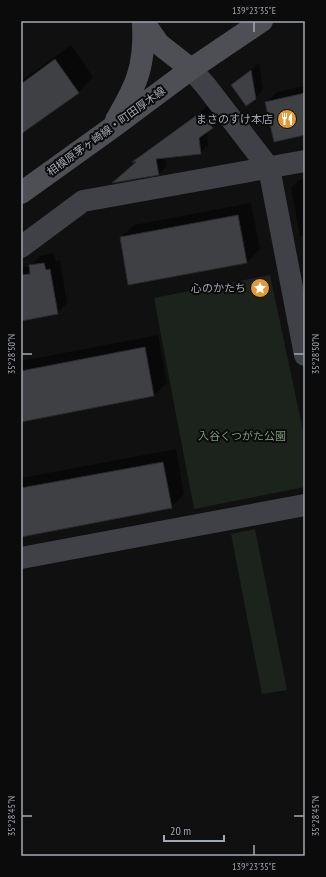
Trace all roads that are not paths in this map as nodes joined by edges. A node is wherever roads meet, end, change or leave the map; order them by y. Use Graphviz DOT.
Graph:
graph roads {
  1 [pos="262,21"];
  2 [pos="143,22"];
  3 [pos="191,69"];
  4 [pos="113,127"];
  5 [pos="305,160"];
  6 [pos="269,168"];
  7 [pos="21,193"];
  8 [pos="21,247"];
  9 [pos="305,355"];
  10 [pos="305,505"];
  11 [pos="21,558"];
  1 -- 3 [label="main road, 相模原茅ヶ崎線・町田厚木線"];
  2 -- 3 [label="main road"];
  2 -- 4 [label="main road"];
  3 -- 4 [label="main road, 相模原茅ヶ崎線・町田厚木線"];
  3 -- 6 [label="street"];
  4 -- 7 [label="main road, 相模原茅ヶ崎線・町田厚木線"];
  5 -- 6 [label="street"];
  6 -- 8 [label="street"];
  6 -- 9 [label="street"];
  10 -- 11 [label="street"];
}
